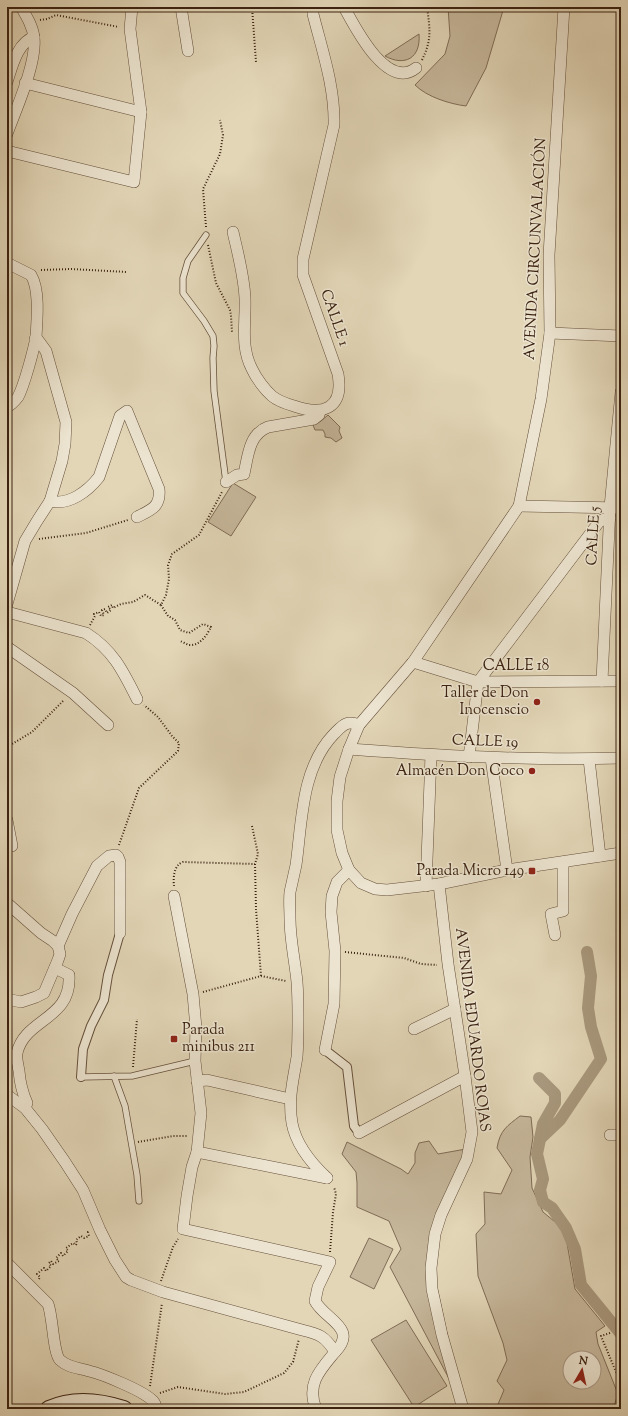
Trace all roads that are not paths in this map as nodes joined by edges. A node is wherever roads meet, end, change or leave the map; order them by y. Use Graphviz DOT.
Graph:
graph roads {
  1 [pos="21,7"];
  2 [pos="132,7"];
  3 [pos="181,7"];
  4 [pos="313,7"];
  5 [pos="344,7"];
  6 [pos="564,7"];
  7 [pos="34,37"];
  8 [pos="188,51"];
  9 [pos="416,68"];
  10 [pos="7,82"];
  11 [pos="25,83"];
  12 [pos="141,112"];
  13 [pos="7,134"];
  14 [pos="7,151"];
  15 [pos="234,232"];
  16 [pos="206,235"];
  17 [pos="7,263"];
  18 [pos="550,333"];
  19 [pos="621,336"];
  20 [pos="35,339"];
  21 [pos="621,392"];
  22 [pos="7,407"];
  23 [pos="320,411"];
  24 [pos="226,482"];
  25 [pos="50,501"];
  26 [pos="519,506"];
  27 [pos="614,511"];
  28 [pos="137,517"];
  29 [pos="7,604"];
  30 [pos="7,612"];
  31 [pos="7,647"];
  32 [pos="413,662"];
  33 [pos="602,681"];
  34 [pos="621,681"];
  35 [pos="478,682"];
  36 [pos="137,699"];
  37 [pos="108,724"];
  38 [pos="359,725"];
  39 [pos="349,749"];
  40 [pos="431,756"];
  41 [pos="469,757"];
  42 [pos="491,758"];
  43 [pos="621,758"];
  44 [pos="589,759"];
  45 [pos="7,820"];
  46 [pos="10,847"];
  47 [pos="621,853"];
  48 [pos="600,856"];
  49 [pos="563,862"];
  50 [pos="349,870"];
  51 [pos="507,870"];
  52 [pos="439,884"];
  53 [pos="426,886"];
  54 [pos="174,896"];
  55 [pos="7,903"];
  56 [pos="120,933"];
  57 [pos="555,935"];
  58 [pos="58,946"];
  59 [pos="55,968"];
  60 [pos="7,999"];
  61 [pos="455,1009"];
  62 [pos="414,1029"];
  63 [pos="325,1050"];
  64 [pos="195,1061"];
  65 [pos="114,1076"];
  66 [pos="465,1076"];
  67 [pos="81,1077"];
  68 [pos="197,1081"];
  69 [pos="7,1095"];
  70 [pos="290,1099"];
  71 [pos="25,1108"];
  72 [pos="359,1133"];
  73 [pos="610,1135"];
  74 [pos="621,1135"];
  75 [pos="197,1152"];
  76 [pos="139,1201"];
  77 [pos="7,1263"];
  78 [pos="335,1352"];
  79 [pos="49,1409"];
  80 [pos="124,1409"];
  81 [pos="156,1409"];
  82 [pos="316,1409"];
  83 [pos="463,1409"];
  1 -- 7 [label="street"];
  2 -- 12 [label="street"];
  3 -- 8 [label="street"];
  4 -- 23 [label="street, CALLE 1"];
  5 -- 9 [label="street"];
  6 -- 18 [label="street, AVENIDA CIRCUNVALACIÓN"];
  7 -- 10 [label="street"];
  7 -- 11 [label="street"];
  11 -- 12 [label="street"];
  11 -- 13 [label="street"];
  12 -- 14 [label="street"];
  15 -- 23 [label="street"];
  16 -- 24 [label="lane"];
  17 -- 20 [label="street"];
  18 -- 19 [label="street"];
  18 -- 26 [label="street, AVENIDA CIRCUNVALACIÓN"];
  20 -- 22 [label="street"];
  20 -- 25 [label="street"];
  21 -- 27 [label="street, CALLE 5"];
  23 -- 24 [label="street, CALLE 1"];
  25 -- 28 [label="street"];
  25 -- 29 [label="street"];
  26 -- 27 [label="street"];
  26 -- 32 [label="street, AVENIDA CIRCUNVALACIÓN"];
  27 -- 33 [label="street, CALLE 5"];
  27 -- 35 [label="street"];
  30 -- 36 [label="street"];
  31 -- 37 [label="street"];
  32 -- 35 [label="street, CALLE 18"];
  32 -- 38 [label="street, AVENIDA CIRCUNVALACIÓN"];
  33 -- 34 [label="street, CALLE 18"];
  33 -- 35 [label="street, CALLE 18"];
  35 -- 41 [label="street"];
  38 -- 39 [label="street, AVENIDA CIRCUNVALACIÓN"];
  38 -- 70 [label="street"];
  39 -- 40 [label="street, CALLE 19"];
  39 -- 50 [label="street, AVENIDA CIRCUNVALACIÓN"];
  40 -- 41 [label="street, CALLE 19"];
  40 -- 53 [label="street"];
  41 -- 42 [label="street, CALLE 19"];
  42 -- 44 [label="street, CALLE 19"];
  42 -- 51 [label="street"];
  43 -- 44 [label="street, CALLE 19"];
  44 -- 48 [label="street"];
  45 -- 46 [label="street"];
  47 -- 48 [label="street, AVENIDA CIRCUNVALACIÓN"];
  48 -- 49 [label="street, AVENIDA CIRCUNVALACIÓN"];
  49 -- 51 [label="street, AVENIDA CIRCUNVALACIÓN"];
  49 -- 57 [label="street"];
  50 -- 53 [label="street, AVENIDA CIRCUNVALACIÓN"];
  50 -- 63 [label="street"];
  51 -- 52 [label="street, AVENIDA CIRCUNVALACIÓN"];
  52 -- 53 [label="street, AVENIDA CIRCUNVALACIÓN"];
  52 -- 61 [label="street, AVENIDA EDUARDO ROJAS"];
  54 -- 64 [label="street"];
  55 -- 58 [label="street"];
  56 -- 58 [label="street"];
  56 -- 67 [label="street"];
  58 -- 59 [label="street"];
  59 -- 60 [label="street"];
  59 -- 71 [label="street"];
  61 -- 62 [label="street"];
  61 -- 66 [label="street, AVENIDA EDUARDO ROJAS"];
  63 -- 72 [label="street"];
  64 -- 65 [label="lane"];
  64 -- 68 [label="street"];
  65 -- 67 [label="lane"];
  65 -- 76 [label="lane"];
  66 -- 72 [label="street"];
  66 -- 83 [label="street, AVENIDA EDUARDO ROJAS"];
  68 -- 70 [label="street"];
  68 -- 75 [label="street"];
  69 -- 71 [label="street"];
  70 -- 75 [label="street"];
  71 -- 78 [label="street"];
  73 -- 74 [label="street"];
  75 -- 78 [label="street"];
  77 -- 81 [label="street"];
  78 -- 82 [label="street"];
  79 -- 80 [label="main road"];
}
